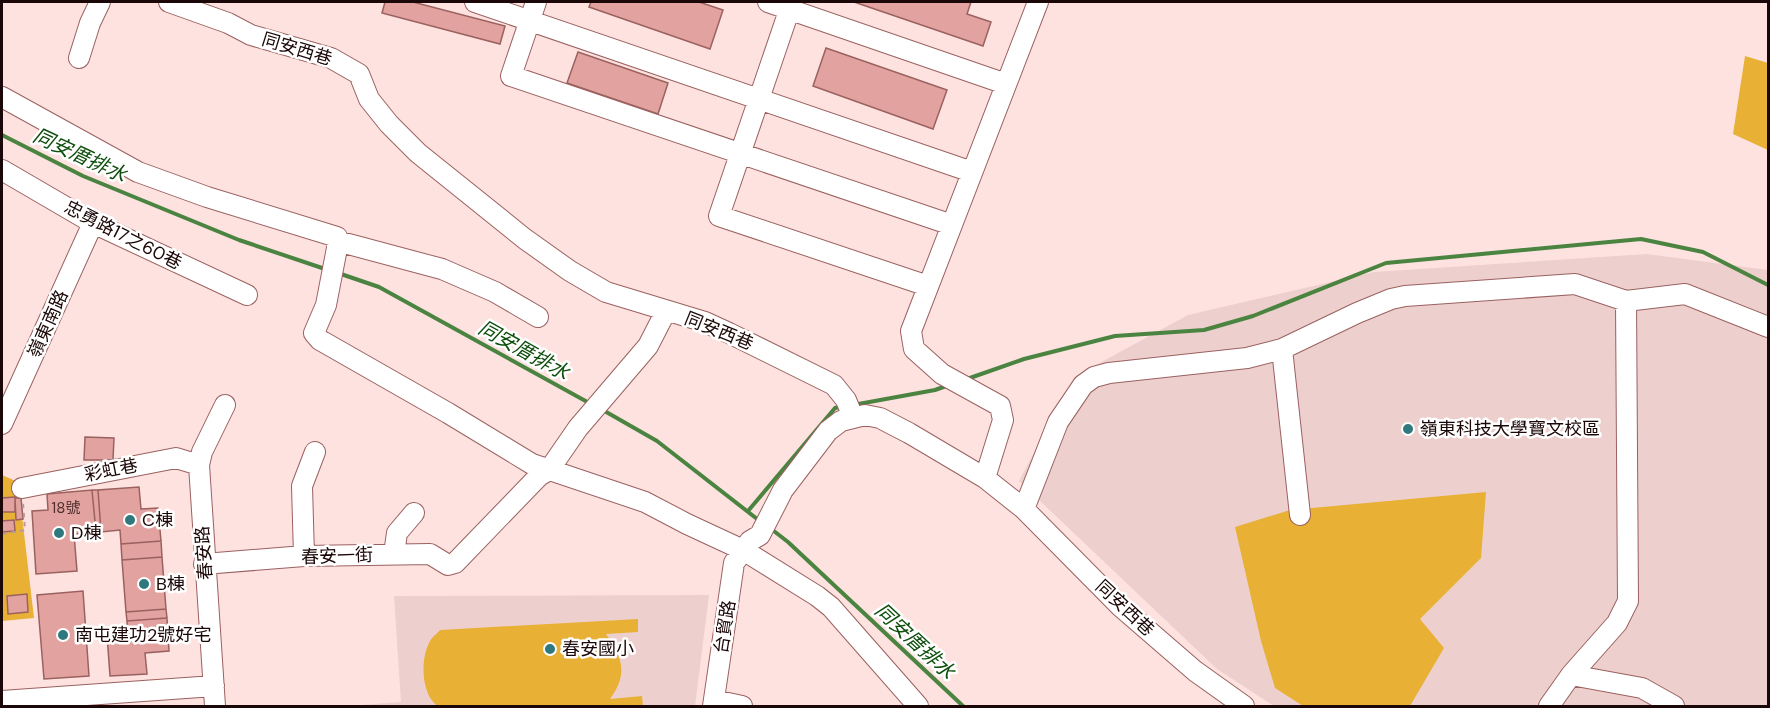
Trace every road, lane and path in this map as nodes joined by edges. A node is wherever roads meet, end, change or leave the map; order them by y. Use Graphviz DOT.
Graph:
graph roads {
  1 [pos="100,2"];
  2 [pos="169,2"];
  3 [pos="475,2"];
  4 [pos="536,2"];
  5 [pos="768,2"];
  6 [pos="1038,2"];
  7 [pos="791,5"];
  8 [pos="530,20"];
  9 [pos="79,58"];
  10 [pos="1006,84"];
  11 [pos="2,97"];
  12 [pos="759,99"];
  13 [pos="740,154"];
  14 [pos="2,170"];
  15 [pos="972,172"];
  16 [pos="93,223"];
  17 [pos="952,225"];
  18 [pos="337,245"];
  19 [pos="928,286"];
  20 [pos="247,295"];
  21 [pos="1626,301"];
  22 [pos="666,311"];
  23 [pos="538,317"];
  24 [pos="1768,327"];
  25 [pos="1282,349"];
  26 [pos="225,405"];
  27 [pos="853,417"];
  28 [pos="2,424"];
  29 [pos="315,452"];
  30 [pos="199,465"];
  31 [pos="544,473"];
  32 [pos="985,478"];
  33 [pos="22,488"];
  34 [pos="1024,509"];
  35 [pos="414,513"];
  36 [pos="1300,515"];
  37 [pos="2,534"];
  38 [pos="743,550"];
  39 [pos="394,554"];
  40 [pos="304,556"];
  41 [pos="204,564"];
  42 [pos="1571,675"];
  43 [pos="214,686"];
  44 [pos="101,700"];
  45 [pos="2,701"];
  46 [pos="713,703"];
  47 [pos="215,706"];
  48 [pos="742,706"];
  49 [pos="918,706"];
  50 [pos="1244,706"];
  51 [pos="1549,706"];
  52 [pos="1674,706"];
  1 -- 9 [label="street"];
  2 -- 22 [label="street, 同安西巷"];
  3 -- 8 [label="street"];
  4 -- 8 [label="street"];
  5 -- 7 [label="street"];
  6 -- 10 [label="street"];
  7 -- 10 [label="street"];
  7 -- 12 [label="street"];
  8 -- 12 [label="street"];
  8 -- 13 [label="street"];
  10 -- 15 [label="street"];
  11 -- 18 [label="street"];
  12 -- 13 [label="street"];
  12 -- 15 [label="street"];
  13 -- 17 [label="street"];
  13 -- 19 [label="street"];
  14 -- 16 [label="street, 忠勇路17之60巷"];
  15 -- 17 [label="street"];
  16 -- 20 [label="street, 忠勇路17之60巷"];
  16 -- 28 [label="street, 嶺東南路"];
  17 -- 19 [label="street"];
  18 -- 23 [label="street"];
  18 -- 31 [label="street"];
  19 -- 32 [label="street"];
  21 -- 24 [label="street"];
  21 -- 25 [label="street"];
  21 -- 42 [label="street"];
  22 -- 27 [label="street, 同安西巷"];
  22 -- 31 [label="street"];
  25 -- 34 [label="street"];
  25 -- 36 [label="street"];
  26 -- 30 [label="street, 春安路"];
  27 -- 32 [label="street, 同安西巷"];
  27 -- 38 [label="street"];
  29 -- 40 [label="street"];
  30 -- 33 [label="street, 彩虹巷"];
  30 -- 41 [label="street, 春安路"];
  31 -- 38 [label="street"];
  31 -- 39 [label="street, 春安一街"];
  32 -- 34 [label="street, 同安西巷"];
  33 -- 37 [label="path"];
  34 -- 50 [label="street, 同安西巷"];
  35 -- 39 [label="street"];
  38 -- 46 [label="street, 台貿路"];
  38 -- 49 [label="street"];
  39 -- 40 [label="street, 春安一街"];
  40 -- 41 [label="street, 春安一街"];
  41 -- 43 [label="street, 春安路"];
  42 -- 51 [label="street"];
  42 -- 52 [label="street"];
  43 -- 44 [label="street"];
  43 -- 47 [label="street, 春安路"];
  44 -- 45 [label="street"];
  46 -- 48 [label="street"];
}
